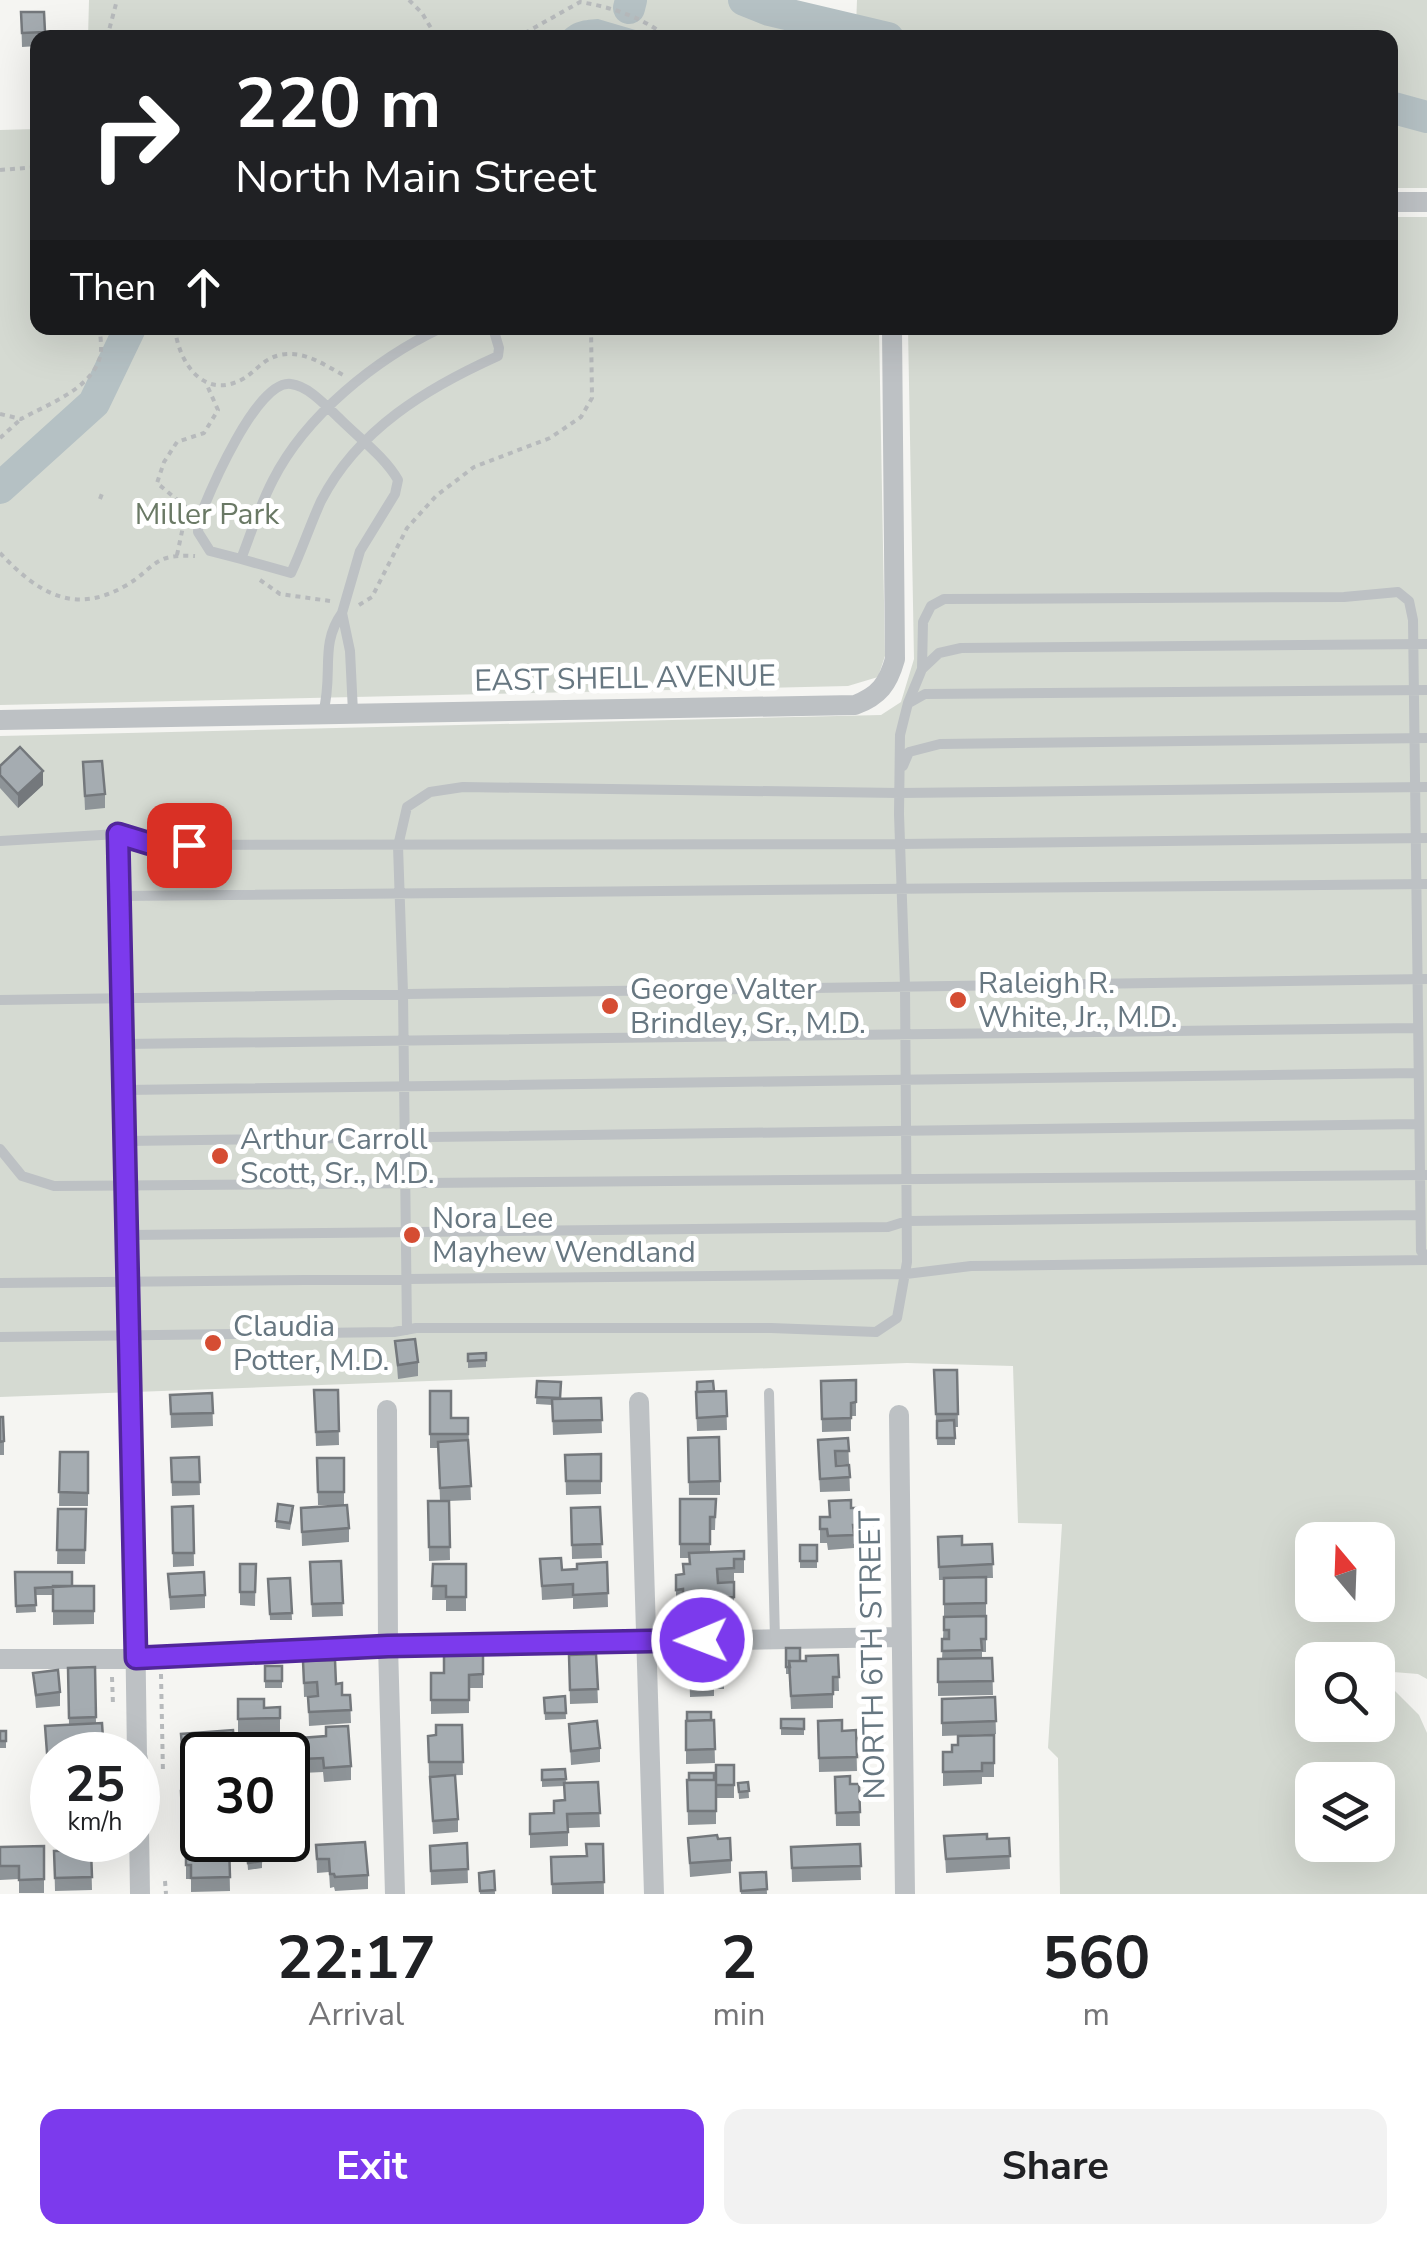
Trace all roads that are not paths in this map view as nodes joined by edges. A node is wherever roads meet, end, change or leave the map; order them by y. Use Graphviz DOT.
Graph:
graph roads {
  1 [pos="1398,202"];
  2 [pos="1427,202"];
  3 [pos="426,335"];
  4 [pos="495,335"];
  5 [pos="892,335"];
  6 [pos="329,409"];
  7 [pos="362,441"];
  8 [pos="241,559"];
  9 [pos="343,609"];
  10 [pos="1413,644"];
  11 [pos="1427,644"];
  12 [pos="922,669"];
  13 [pos="1414,690"];
  14 [pos="1427,690"];
  15 [pos="908,703"];
  16 [pos="353,712"];
  17 [pos="323,713"];
  18 [pos="0,720"];
  19 [pos="1421,738"];
  20 [pos="900,776"];
  21 [pos="1421,787"];
  22 [pos="899,793"];
  23 [pos="118,834"];
  24 [pos="1421,838"];
  25 [pos="0,841"];
  26 [pos="900,844"];
  27 [pos="398,846"];
  28 [pos="1422,884"];
  29 [pos="901,888"];
  30 [pos="120,896"];
  31 [pos="400,896"];
  32 [pos="1422,979"];
  33 [pos="905,986"];
  34 [pos="403,992"];
  35 [pos="123,996"];
  36 [pos="0,1000"];
  37 [pos="1418,1028"];
  38 [pos="905,1034"];
  39 [pos="404,1040"];
  40 [pos="124,1044"];
  41 [pos="1418,1073"];
  42 [pos="906,1080"];
  43 [pos="404,1086"];
  44 [pos="125,1090"];
  45 [pos="1419,1124"];
  46 [pos="906,1130"];
  47 [pos="404,1137"];
  48 [pos="126,1140"];
  49 [pos="0,1149"];
  50 [pos="1423,1175"];
  51 [pos="906,1179"];
  52 [pos="405,1183"];
  53 [pos="127,1185"];
  54 [pos="1420,1215"];
  55 [pos="907,1221"];
  56 [pos="406,1231"];
  57 [pos="128,1235"];
  58 [pos="1427,1258"];
  59 [pos="906,1274"];
  60 [pos="406,1278"];
  61 [pos="0,1283"];
  62 [pos="129,1283"];
  63 [pos="406,1330"];
  64 [pos="130,1333"];
  65 [pos="0,1337"];
  66 [pos="769,1393"];
  67 [pos="640,1402"];
  68 [pos="387,1410"];
  69 [pos="132,1411"];
  70 [pos="899,1414"];
  71 [pos="900,1637"];
  72 [pos="775,1638"];
  73 [pos="645,1641"];
  74 [pos="388,1646"];
  75 [pos="136,1658"];
  76 [pos="0,1660"];
  77 [pos="137,1732"];
  78 [pos="140,1862"];
  79 [pos="140,1894"];
  80 [pos="395,1894"];
  81 [pos="654,1894"];
  82 [pos="905,1894"];
  1 -- 2 [label="street"];
  3 -- 6 [label="lane"];
  4 -- 7 [label="lane"];
  5 -- 16 [label="street, EAST SHELL AVENUE"];
  6 -- 7 [label="lane"];
  6 -- 8 [label="lane"];
  6 -- 8 [label="lane"];
  7 -- 8 [label="lane"];
  7 -- 9 [label="lane"];
  9 -- 16 [label="lane"];
  9 -- 17 [label="lane"];
  10 -- 11 [label="lane"];
  10 -- 12 [label="lane"];
  10 -- 12 [label="lane"];
  10 -- 13 [label="lane"];
  12 -- 15 [label="lane"];
  13 -- 14 [label="lane"];
  13 -- 15 [label="lane"];
  13 -- 19 [label="lane"];
  15 -- 20 [label="lane"];
  16 -- 17 [label="street, EAST SHELL AVENUE"];
  17 -- 18 [label="street, EAST SHELL AVENUE"];
  19 -- 20 [label="lane"];
  19 -- 21 [label="lane"];
  20 -- 22 [label="lane"];
  21 -- 22 [label="lane"];
  21 -- 24 [label="lane"];
  22 -- 26 [label="lane"];
  22 -- 27 [label="lane"];
  23 -- 25 [label="lane"];
  23 -- 27 [label="lane"];
  23 -- 30 [label="lane"];
  24 -- 26 [label="lane"];
  24 -- 28 [label="lane"];
  26 -- 27 [label="lane"];
  26 -- 29 [label="lane"];
  27 -- 31 [label="lane"];
  28 -- 29 [label="lane"];
  28 -- 32 [label="lane"];
  29 -- 31 [label="lane"];
  29 -- 33 [label="lane"];
  30 -- 31 [label="lane"];
  30 -- 35 [label="lane"];
  31 -- 34 [label="lane"];
  32 -- 33 [label="lane"];
  32 -- 37 [label="lane"];
  33 -- 34 [label="lane"];
  33 -- 38 [label="lane"];
  34 -- 35 [label="lane"];
  34 -- 39 [label="lane"];
  35 -- 36 [label="lane"];
  35 -- 40 [label="lane"];
  37 -- 38 [label="lane"];
  37 -- 41 [label="lane"];
  38 -- 39 [label="lane"];
  38 -- 42 [label="lane"];
  39 -- 40 [label="lane"];
  39 -- 43 [label="lane"];
  40 -- 44 [label="lane"];
  41 -- 42 [label="lane"];
  41 -- 45 [label="lane"];
  42 -- 43 [label="lane"];
  42 -- 46 [label="lane"];
  43 -- 44 [label="lane"];
  43 -- 47 [label="lane"];
  44 -- 48 [label="lane"];
  45 -- 46 [label="lane"];
  45 -- 50 [label="lane"];
  46 -- 47 [label="lane"];
  46 -- 51 [label="lane"];
  47 -- 48 [label="lane"];
  47 -- 52 [label="lane"];
  48 -- 53 [label="lane"];
  49 -- 53 [label="lane"];
  50 -- 51 [label="lane"];
  50 -- 54 [label="lane"];
  51 -- 52 [label="lane"];
  51 -- 55 [label="lane"];
  52 -- 53 [label="lane"];
  52 -- 56 [label="lane"];
  53 -- 57 [label="lane"];
  54 -- 55 [label="lane"];
  54 -- 58 [label="lane"];
  55 -- 56 [label="lane"];
  55 -- 59 [label="lane"];
  56 -- 57 [label="lane"];
  56 -- 60 [label="lane"];
  57 -- 62 [label="lane"];
  58 -- 59 [label="lane"];
  59 -- 60 [label="lane"];
  59 -- 63 [label="lane"];
  60 -- 62 [label="lane"];
  60 -- 63 [label="lane"];
  61 -- 62 [label="lane"];
  62 -- 64 [label="lane"];
  63 -- 64 [label="lane"];
  64 -- 65 [label="lane"];
  64 -- 69 [label="lane"];
  66 -- 72 [label="lane"];
  67 -- 73 [label="street"];
  68 -- 74 [label="street"];
  69 -- 75 [label="street"];
  70 -- 71 [label="street, NORTH 6TH STREET"];
  71 -- 72 [label="street"];
  71 -- 82 [label="street, NORTH 6TH STREET"];
  72 -- 73 [label="street"];
  73 -- 74 [label="street"];
  73 -- 81 [label="street"];
  74 -- 75 [label="street"];
  74 -- 80 [label="street"];
  75 -- 76 [label="street"];
  75 -- 77 [label="street"];
  78 -- 79 [label="street"];
}
